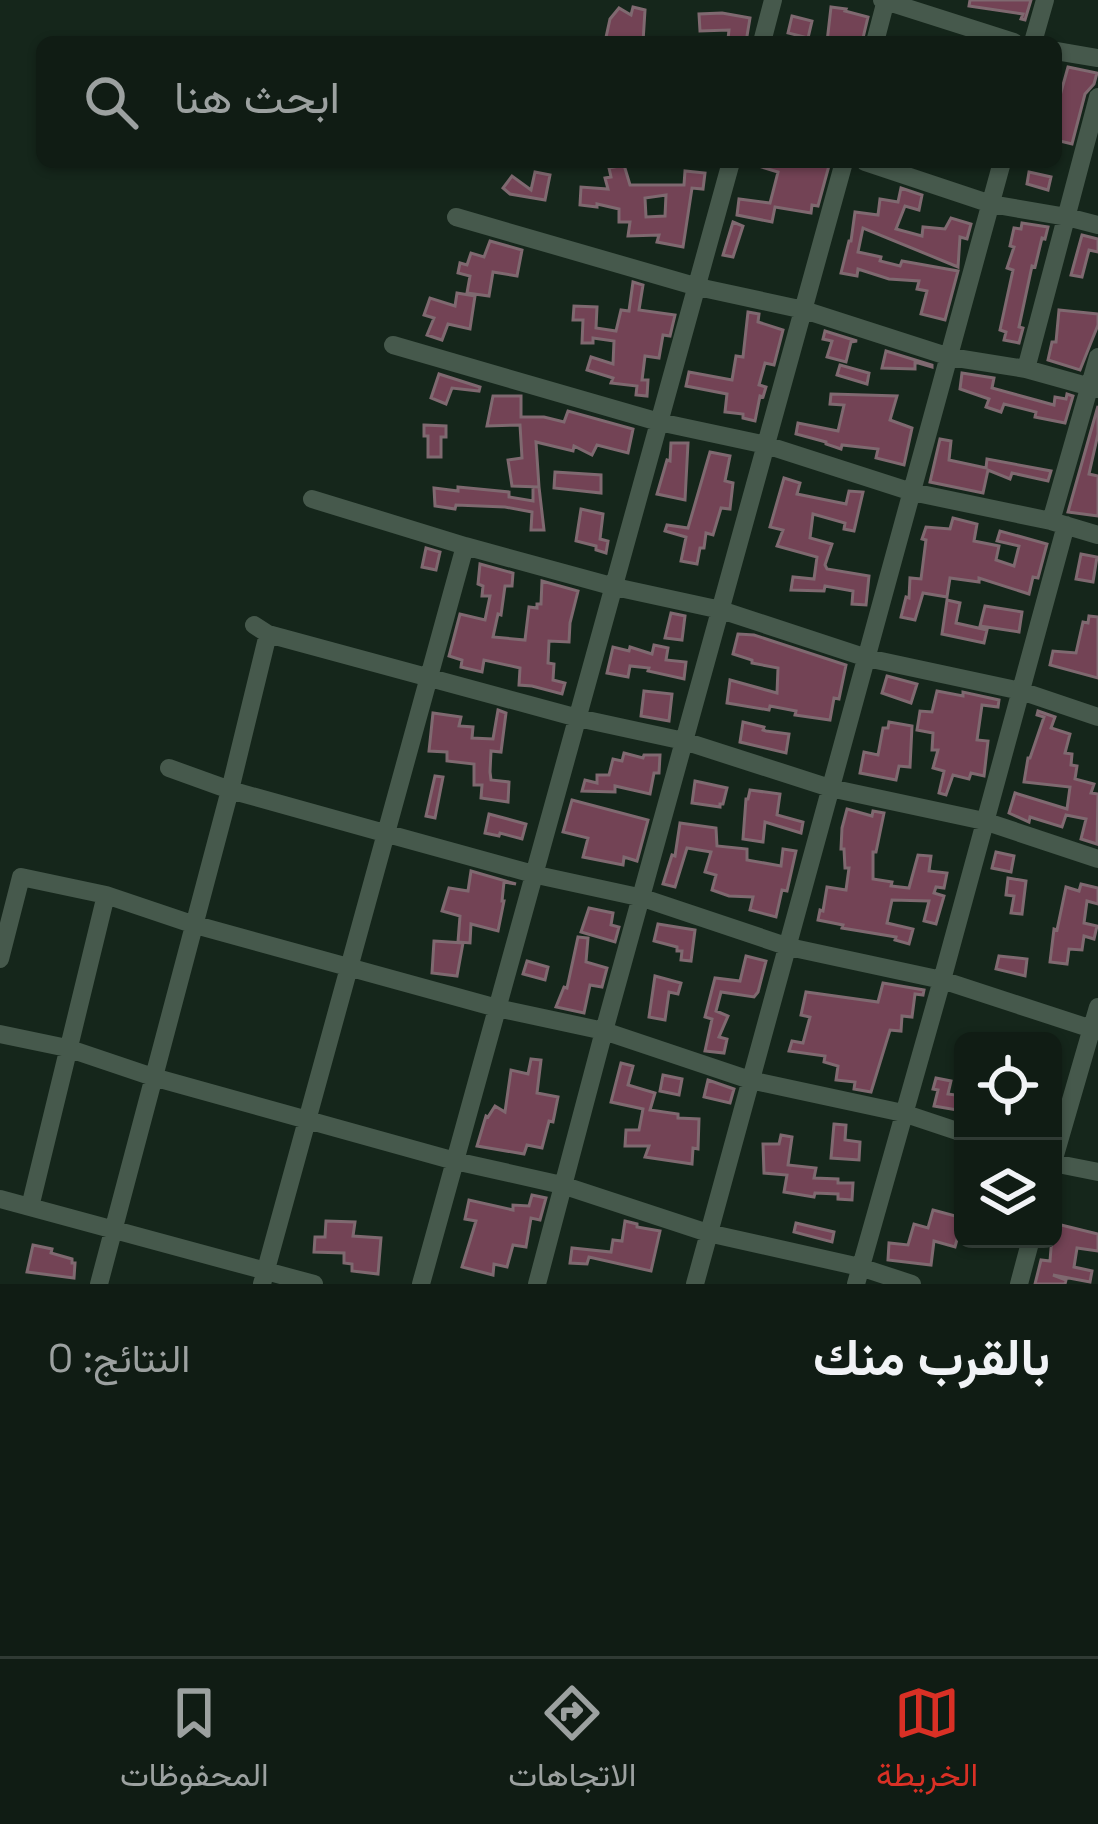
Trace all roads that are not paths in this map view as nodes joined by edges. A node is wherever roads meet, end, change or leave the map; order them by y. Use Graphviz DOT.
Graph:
graph roads {
  1 [pos="773,0"];
  2 [pos="885,0"];
  3 [pos="1046,0"];
  4 [pos="764,36"];
  5 [pos="876,36"];
  6 [pos="996,36"];
  7 [pos="1036,36"];
  8 [pos="1062,52"];
  9 [pos="1098,58"];
  10 [pos="1098,97"];
  11 [pos="729,168"];
  12 [pos="842,168"];
  13 [pos="883,168"];
  14 [pos="1000,168"];
  15 [pos="991,204"];
  16 [pos="456,217"];
  17 [pos="1066,217"];
  18 [pos="1098,225"];
  19 [pos="698,287"];
  20 [pos="805,310"];
  21 [pos="393,345"];
  22 [pos="950,357"];
  23 [pos="1098,357"];
  24 [pos="1026,369"];
  25 [pos="1094,388"];
  26 [pos="659,422"];
  27 [pos="766,445"];
  28 [pos="911,492"];
  29 [pos="312,499"];
  30 [pos="1058,523"];
  31 [pos="1098,535"];
  32 [pos="465,546"];
  33 [pos="615,587"];
  34 [pos="721,610"];
  35 [pos="867,658"];
  36 [pos="428,677"];
  37 [pos="1021,692"];
  38 [pos="1098,717"];
  39 [pos="578,718"];
  40 [pos="683,740"];
  41 [pos="169,768"];
  42 [pos="830,788"];
  43 [pos="230,790"];
  44 [pos="983,821"];
  45 [pos="388,834"];
  46 [pos="1098,859"];
  47 [pos="537,875"];
  48 [pos="106,895"];
  49 [pos="643,898"];
  50 [pos="192,924"];
  51 [pos="789,947"];
  52 [pos="0,959"];
  53 [pos="349,967"];
  54 [pos="942,980"];
  55 [pos="1098,1007"];
  56 [pos="497,1008"];
  57 [pos="1095,1030"];
  58 [pos="604,1031"];
  59 [pos="0,1034"];
  60 [pos="67,1048"];
  61 [pos="153,1077"];
  62 [pos="750,1080"];
  63 [pos="903,1113"];
  64 [pos="307,1120"];
  65 [pos="954,1130"];
  66 [pos="1060,1140"];
  67 [pos="455,1161"];
  68 [pos="1062,1164"];
  69 [pos="1098,1172"];
  70 [pos="562,1184"];
  71 [pos="0,1199"];
  72 [pos="30,1207"];
  73 [pos="113,1229"];
  74 [pos="708,1233"];
  75 [pos="1029,1248"];
  76 [pos="858,1275"];
  77 [pos="264,1277"];
  78 [pos="99,1284"];
  79 [pos="314,1284"];
  80 [pos="421,1284"];
  81 [pos="537,1284"];
  82 [pos="695,1284"];
  83 [pos="912,1284"];
  84 [pos="1019,1284"];
  1 -- 4 [label="street"];
  2 -- 5 [label="street"];
  2 -- 6 [label="street"];
  3 -- 7 [label="street"];
  8 -- 9 [label="street"];
  10 -- 17 [label="street"];
  11 -- 19 [label="street"];
  12 -- 20 [label="street"];
  13 -- 15 [label="street"];
  14 -- 15 [label="street"];
  15 -- 17 [label="street"];
  15 -- 22 [label="street"];
  16 -- 19 [label="street"];
  17 -- 18 [label="street"];
  17 -- 24 [label="street"];
  19 -- 20 [label="street"];
  19 -- 26 [label="street"];
  20 -- 22 [label="street"];
  20 -- 27 [label="street"];
  21 -- 26 [label="street"];
  22 -- 24 [label="street"];
  22 -- 28 [label="street"];
  23 -- 25 [label="street"];
  24 -- 25 [label="street"];
  25 -- 30 [label="street"];
  26 -- 27 [label="street"];
  26 -- 33 [label="street"];
  27 -- 28 [label="street"];
  27 -- 34 [label="street"];
  28 -- 30 [label="street"];
  28 -- 35 [label="street"];
  29 -- 32 [label="street"];
  30 -- 31 [label="street"];
  30 -- 37 [label="street"];
  32 -- 33 [label="street"];
  32 -- 36 [label="street"];
  33 -- 34 [label="street"];
  33 -- 39 [label="street"];
  34 -- 35 [label="street"];
  34 -- 40 [label="street"];
  35 -- 37 [label="street"];
  35 -- 42 [label="street"];
  36 -- 39 [label="street"];
  36 -- 43 [label="street"];
  36 -- 45 [label="street"];
  37 -- 38 [label="street"];
  37 -- 44 [label="street"];
  39 -- 40 [label="street"];
  39 -- 47 [label="street"];
  40 -- 42 [label="street"];
  40 -- 49 [label="street"];
  41 -- 43 [label="street"];
  42 -- 44 [label="street"];
  42 -- 51 [label="street"];
  43 -- 45 [label="street"];
  43 -- 50 [label="street"];
  44 -- 46 [label="street"];
  44 -- 54 [label="street"];
  45 -- 47 [label="street"];
  45 -- 53 [label="street"];
  47 -- 49 [label="street"];
  47 -- 56 [label="street"];
  48 -- 50 [label="street"];
  48 -- 52 [label="street"];
  48 -- 60 [label="street"];
  49 -- 51 [label="street"];
  49 -- 58 [label="street"];
  50 -- 53 [label="street"];
  50 -- 61 [label="street"];
  51 -- 54 [label="street"];
  51 -- 62 [label="street"];
  53 -- 56 [label="street"];
  53 -- 64 [label="street"];
  54 -- 57 [label="street"];
  54 -- 63 [label="street"];
  55 -- 57 [label="street"];
  56 -- 58 [label="street"];
  56 -- 67 [label="street"];
  57 -- 66 [label="street"];
  58 -- 62 [label="street"];
  58 -- 70 [label="street"];
  59 -- 60 [label="street"];
  60 -- 61 [label="street"];
  60 -- 72 [label="street"];
  61 -- 64 [label="street"];
  61 -- 73 [label="street"];
  62 -- 63 [label="street"];
  62 -- 74 [label="street"];
  63 -- 65 [label="street"];
  63 -- 76 [label="street"];
  64 -- 67 [label="street"];
  64 -- 77 [label="street"];
  67 -- 70 [label="street"];
  67 -- 80 [label="street"];
  68 -- 69 [label="street"];
  70 -- 74 [label="street"];
  70 -- 81 [label="street"];
  71 -- 72 [label="street"];
  72 -- 73 [label="street"];
  73 -- 77 [label="street"];
  73 -- 78 [label="street"];
  74 -- 76 [label="street"];
  74 -- 82 [label="street"];
  75 -- 84 [label="street"];
  76 -- 83 [label="street"];
  77 -- 79 [label="street"];
}
